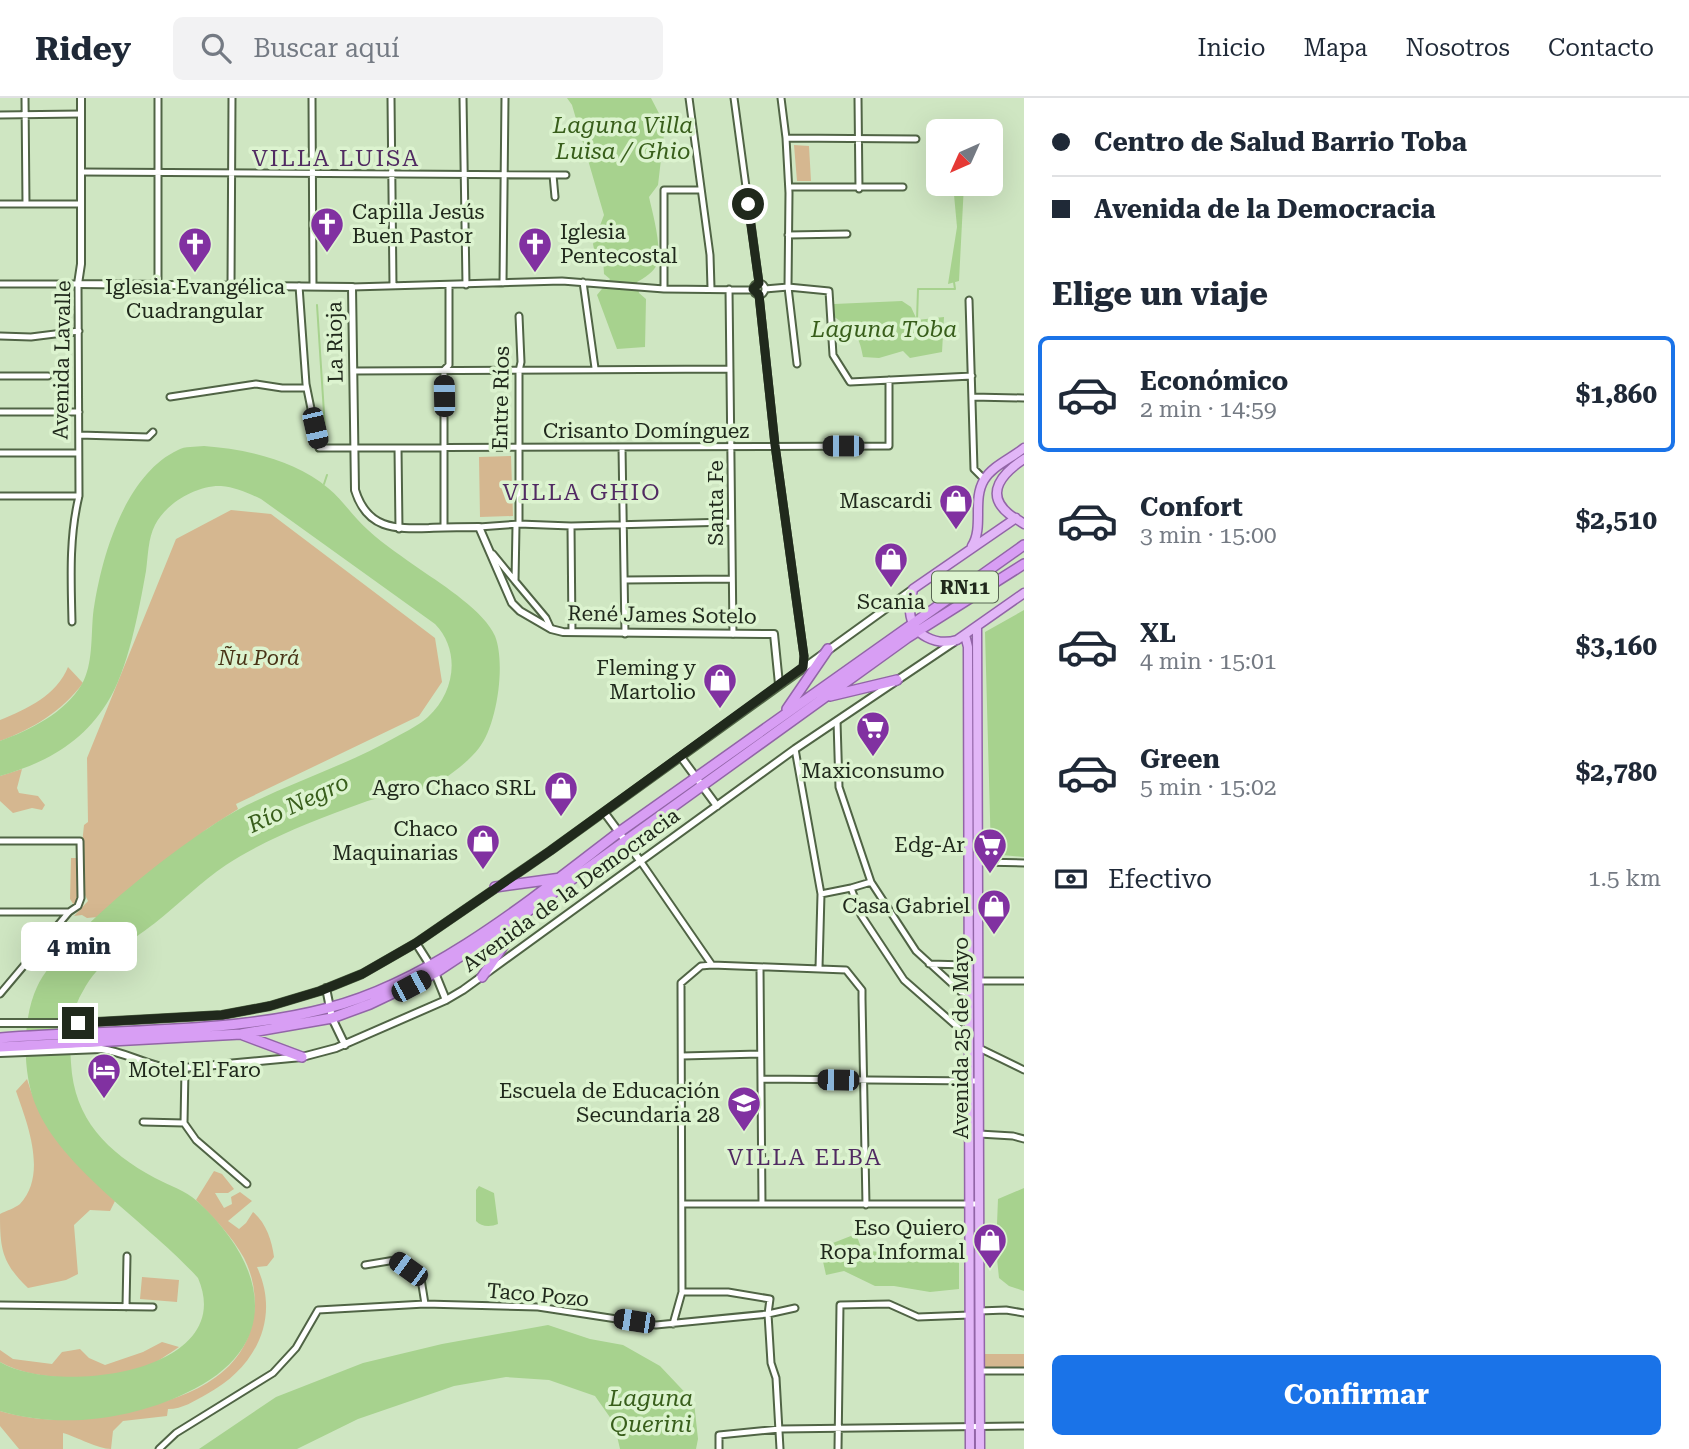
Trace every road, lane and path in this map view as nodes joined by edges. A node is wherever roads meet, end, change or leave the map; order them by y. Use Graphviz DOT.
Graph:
graph roads {
  1 [pos="25,98"];
  2 [pos="81,98"];
  3 [pos="159,98"];
  4 [pos="232,98"];
  5 [pos="312,98"];
  6 [pos="391,98"];
  7 [pos="463,98"];
  8 [pos="505,98"];
  9 [pos="689,98"];
  10 [pos="734,98"];
  11 [pos="780,98"];
  12 [pos="858,98"];
  13 [pos="81,114"];
  14 [pos="0,115"];
  15 [pos="25,115"];
  16 [pos="786,138"];
  17 [pos="858,138"];
  18 [pos="916,139"];
  19 [pos="81,173"];
  20 [pos="159,174"];
  21 [pos="231,174"];
  22 [pos="313,174"];
  23 [pos="391,174"];
  24 [pos="463,174"];
  25 [pos="503,174"];
  26 [pos="553,175"];
  27 [pos="566,175"];
  28 [pos="789,187"];
  29 [pos="903,187"];
  30 [pos="859,188"];
  31 [pos="701,190"];
  32 [pos="555,197"];
  33 [pos="0,204"];
  34 [pos="26,204"];
  35 [pos="81,204"];
  36 [pos="848,234"];
  37 [pos="788,235"];
  38 [pos="583,282"];
  39 [pos="503,283"];
  40 [pos="759,283"];
  41 [pos="0,284"];
  42 [pos="78,284"];
  43 [pos="158,285"];
  44 [pos="449,285"];
  45 [pos="466,285"];
  46 [pos="231,286"];
  47 [pos="299,286"];
  48 [pos="313,286"];
  49 [pos="393,286"];
  50 [pos="352,287"];
  51 [pos="711,288"];
  52 [pos="788,288"];
  53 [pos="664,289"];
  54 [pos="729,289"];
  55 [pos="753,289"];
  56 [pos="765,289"];
  57 [pos="759,295"];
  58 [pos="969,300"];
  59 [pos="519,316"];
  60 [pos="79,331"];
  61 [pos="0,336"];
  62 [pos="797,364"];
  63 [pos="594,368"];
  64 [pos="730,369"];
  65 [pos="444,370"];
  66 [pos="354,371"];
  67 [pos="519,371"];
  68 [pos="0,376"];
  69 [pos="48,376"];
  70 [pos="972,376"];
  71 [pos="889,380"];
  72 [pos="306,388"];
  73 [pos="170,397"];
  74 [pos="972,397"];
  75 [pos="1024,398"];
  76 [pos="0,412"];
  77 [pos="79,412"];
  78 [pos="151,434"];
  79 [pos="79,435"];
  80 [pos="775,445"];
  81 [pos="445,447"];
  82 [pos="622,447"];
  83 [pos="398,448"];
  84 [pos="518,448"];
  85 [pos="731,448"];
  86 [pos="1024,448"];
  87 [pos="354,449"];
  88 [pos="0,453"];
  89 [pos="78,453"];
  90 [pos="1024,458"];
  91 [pos="984,479"];
  92 [pos="0,496"];
  93 [pos="79,496"];
  94 [pos="1020,515"];
  95 [pos="730,522"];
  96 [pos="624,524"];
  97 [pos="1024,524"];
  98 [pos="517,525"];
  99 [pos="571,526"];
  100 [pos="444,527"];
  101 [pos="479,527"];
  102 [pos="399,529"];
  103 [pos="1024,545"];
  104 [pos="970,548"];
  105 [pos="489,550"];
  106 [pos="1024,564"];
  107 [pos="732,579"];
  108 [pos="625,580"];
  109 [pos="515,581"];
  110 [pos="913,589"];
  111 [pos="1024,593"];
  112 [pos="72,622"];
  113 [pos="913,623"];
  114 [pos="977,626"];
  115 [pos="551,629"];
  116 [pos="919,631"];
  117 [pos="572,632"];
  118 [pos="625,634"];
  119 [pos="733,634"];
  120 [pos="961,638"];
  121 [pos="828,649"];
  122 [pos="803,667"];
  123 [pos="897,681"];
  124 [pos="779,684"];
  125 [pos="825,696"];
  126 [pos="776,720"];
  127 [pos="838,721"];
  128 [pos="795,749"];
  129 [pos="681,757"];
  130 [pos="699,781"];
  131 [pos="717,806"];
  132 [pos="604,812"];
  133 [pos="621,837"];
  134 [pos="0,841"];
  135 [pos="640,862"];
  136 [pos="967,862"];
  137 [pos="979,862"];
  138 [pos="1024,863"];
  139 [pos="563,877"];
  140 [pos="871,881"];
  141 [pos="495,887"];
  142 [pos="851,888"];
  143 [pos="821,894"];
  144 [pos="0,912"];
  145 [pos="69,912"];
  146 [pos="524,914"];
  147 [pos="416,943"];
  148 [pos="929,964"];
  149 [pos="712,965"];
  150 [pos="967,965"];
  151 [pos="760,968"];
  152 [pos="819,968"];
  153 [pos="433,969"];
  154 [pos="482,977"];
  155 [pos="973,981"];
  156 [pos="1024,981"];
  157 [pos="326,988"];
  158 [pos="968,993"];
  159 [pos="0,994"];
  160 [pos="446,1000"];
  161 [pos="331,1013"];
  162 [pos="0,1023"];
  163 [pos="241,1034"];
  164 [pos="968,1035"];
  165 [pos="80,1036"];
  166 [pos="8,1043"];
  167 [pos="345,1045"];
  168 [pos="0,1047"];
  169 [pos="979,1048"];
  170 [pos="0,1053"];
  171 [pos="760,1055"];
  172 [pos="682,1056"];
  173 [pos="302,1057"];
  174 [pos="184,1069"];
  175 [pos="1024,1070"];
  176 [pos="761,1079"];
  177 [pos="864,1080"];
  178 [pos="973,1080"];
  179 [pos="143,1122"];
  180 [pos="184,1123"];
  181 [pos="978,1134"];
  182 [pos="1024,1139"];
  183 [pos="247,1184"];
  184 [pos="682,1204"];
  185 [pos="762,1204"];
  186 [pos="974,1204"];
  187 [pos="866,1205"];
  188 [pos="127,1256"];
  189 [pos="365,1265"];
  190 [pos="682,1292"];
  191 [pos="425,1304"];
  192 [pos="0,1305"];
  193 [pos="126,1307"];
  194 [pos="153,1307"];
  195 [pos="795,1308"];
  196 [pos="979,1311"];
  197 [pos="1024,1313"];
  198 [pos="768,1314"];
  199 [pos="970,1316"];
  200 [pos="673,1324"];
  201 [pos="979,1371"];
  202 [pos="1024,1371"];
  203 [pos="980,1426"];
  204 [pos="1024,1426"];
  205 [pos="970,1427"];
  206 [pos="838,1428"];
  207 [pos="780,1429"];
  208 [pos="159,1449"];
  209 [pos="719,1449"];
  210 [pos="780,1449"];
  211 [pos="838,1449"];
  212 [pos="970,1449"];
  213 [pos="980,1449"];
  1 -- 15 [label="street"];
  2 -- 13 [label="street, Avenida Lavalle"];
  3 -- 20 [label="street"];
  4 -- 21 [label="street"];
  5 -- 22 [label="street, La Rioja"];
  6 -- 23 [label="street"];
  7 -- 24 [label="street"];
  8 -- 25 [label="street"];
  9 -- 31 [label="street"];
  10 -- 40 [label="street"];
  11 -- 16 [label="street"];
  12 -- 17 [label="street"];
  13 -- 15 [label="street"];
  13 -- 19 [label="street, Avenida Lavalle"];
  14 -- 15 [label="street"];
  15 -- 34 [label="street"];
  16 -- 17 [label="street"];
  16 -- 28 [label="street"];
  17 -- 18 [label="street"];
  17 -- 30 [label="street"];
  19 -- 20 [label="street"];
  19 -- 35 [label="street, Avenida Lavalle"];
  20 -- 21 [label="street"];
  20 -- 43 [label="street"];
  21 -- 22 [label="street"];
  21 -- 46 [label="street"];
  22 -- 23 [label="street"];
  22 -- 48 [label="street, La Rioja"];
  23 -- 24 [label="street"];
  23 -- 49 [label="street"];
  24 -- 25 [label="street"];
  24 -- 45 [label="street"];
  25 -- 26 [label="street"];
  25 -- 39 [label="street"];
  26 -- 27 [label="street"];
  26 -- 32 [label="street"];
  28 -- 30 [label="street"];
  28 -- 37 [label="street"];
  29 -- 30 [label="street"];
  31 -- 51 [label="street"];
  31 -- 53 [label="street"];
  33 -- 34 [label="street"];
  34 -- 35 [label="street"];
  35 -- 42 [label="street, Avenida Lavalle"];
  36 -- 37 [label="street"];
  37 -- 52 [label="street"];
  38 -- 39 [label="street"];
  38 -- 53 [label="street"];
  38 -- 63 [label="street"];
  39 -- 45 [label="street"];
  40 -- 55 [label="street"];
  40 -- 56 [label="street"];
  41 -- 42 [label="street"];
  42 -- 43 [label="street"];
  42 -- 60 [label="street, Avenida Lavalle"];
  43 -- 46 [label="street"];
  44 -- 45 [label="street"];
  44 -- 49 [label="street"];
  44 -- 65 [label="street"];
  46 -- 47 [label="street"];
  47 -- 48 [label="street"];
  47 -- 72 [label="street"];
  48 -- 50 [label="street"];
  49 -- 50 [label="street"];
  50 -- 66 [label="street, La Rioja"];
  51 -- 53 [label="street"];
  51 -- 54 [label="street"];
  52 -- 56 [label="street"];
  52 -- 62 [label="street"];
  52 -- 71 [label="street"];
  54 -- 55 [label="street"];
  54 -- 64 [label="street, Santa Fe"];
  55 -- 57 [label="street"];
  56 -- 57 [label="street"];
  57 -- 80 [label="street"];
  58 -- 70 [label="street"];
  59 -- 67 [label="street, Entre Ríos"];
  60 -- 61 [label="street"];
  60 -- 77 [label="street, Avenida Lavalle"];
  63 -- 64 [label="street"];
  63 -- 67 [label="street"];
  64 -- 85 [label="street, Santa Fe"];
  65 -- 66 [label="street"];
  65 -- 67 [label="street"];
  65 -- 81 [label="street"];
  66 -- 87 [label="street, La Rioja"];
  67 -- 84 [label="street, Entre Ríos"];
  68 -- 69 [label="street"];
  70 -- 71 [label="street"];
  70 -- 74 [label="street"];
  71 -- 80 [label="street, Crisanto Domínguez"];
  72 -- 73 [label="street"];
  72 -- 87 [label="street, Crisanto Domínguez"];
  74 -- 75 [label="street"];
  74 -- 91 [label="street"];
  76 -- 77 [label="street"];
  77 -- 79 [label="street, Avenida Lavalle"];
  78 -- 79 [label="street"];
  79 -- 89 [label="street, Avenida Lavalle"];
  80 -- 85 [label="street, Crisanto Domínguez"];
  80 -- 122 [label="street"];
  81 -- 83 [label="street, Crisanto Domínguez"];
  81 -- 84 [label="street, Crisanto Domínguez"];
  81 -- 100 [label="street"];
  82 -- 84 [label="street, Crisanto Domínguez"];
  82 -- 85 [label="street, Crisanto Domínguez"];
  82 -- 96 [label="street"];
  83 -- 87 [label="street, Crisanto Domínguez"];
  83 -- 102 [label="street"];
  84 -- 98 [label="street, Entre Ríos"];
  85 -- 95 [label="street, Santa Fe"];
  86 -- 91 [label="main road"];
  87 -- 102 [label="street, La Rioja"];
  88 -- 89 [label="street"];
  89 -- 93 [label="street, Avenida Lavalle"];
  90 -- 94 [label="main road"];
  91 -- 104 [label="main road"];
  92 -- 93 [label="street"];
  93 -- 112 [label="street, Avenida Lavalle"];
  94 -- 97 [label="main road"];
  94 -- 104 [label="main road, RN11"];
  95 -- 96 [label="street"];
  95 -- 107 [label="street, Santa Fe"];
  96 -- 99 [label="street"];
  96 -- 108 [label="street"];
  98 -- 99 [label="street"];
  98 -- 101 [label="street"];
  98 -- 109 [label="street, Entre Ríos"];
  99 -- 117 [label="street"];
  100 -- 101 [label="street"];
  100 -- 102 [label="street"];
  101 -- 105 [label="street"];
  103 -- 113 [label="highway, Avenida de la Democracia / RN11"];
  104 -- 110 [label="main road, RN11"];
  105 -- 109 [label="street"];
  105 -- 115 [label="street"];
  106 -- 116 [label="highway, Avenida de la Democracia / RN11"];
  107 -- 108 [label="street"];
  107 -- 119 [label="street, Santa Fe"];
  108 -- 118 [label="street"];
  109 -- 115 [label="street"];
  110 -- 113 [label="main road"];
  110 -- 121 [label="street, Avenida de la Democracia / RN11"];
  111 -- 114 [label="main road"];
  113 -- 116 [label="main road"];
  113 -- 126 [label="highway, Avenida de la Democracia / RN11"];
  114 -- 120 [label="main road"];
  114 -- 137 [label="main road, Avenida 25 de Mayo"];
  115 -- 117 [label="street, René James Sotelo"];
  116 -- 120 [label="main road"];
  116 -- 125 [label="highway, Avenida de la Democracia / RN11"];
  117 -- 118 [label="street, René James Sotelo"];
  118 -- 119 [label="street, René James Sotelo"];
  119 -- 124 [label="street, René James Sotelo"];
  120 -- 123 [label="street, Avenida de la Democracia"];
  120 -- 136 [label="main road, Avenida 25 de Mayo"];
  121 -- 122 [label="street, Avenida de la Democracia / RN11"];
  121 -- 126 [label="highway, RN11"];
  122 -- 124 [label="street, Avenida de la Democracia / RN11"];
  123 -- 125 [label="highway"];
  123 -- 127 [label="street, Avenida de la Democracia"];
  124 -- 129 [label="street, Avenida de la Democracia / RN11"];
  125 -- 130 [label="highway, Avenida de la Democracia / RN11"];
  126 -- 130 [label="highway, Avenida de la Democracia / RN11"];
  127 -- 128 [label="street, Avenida de la Democracia"];
  127 -- 140 [label="street"];
  128 -- 131 [label="street, Avenida de la Democracia"];
  128 -- 143 [label="street"];
  129 -- 130 [label="street"];
  129 -- 132 [label="street, Avenida de la Democracia / RN11"];
  130 -- 131 [label="street"];
  130 -- 133 [label="highway, Avenida de la Democracia / RN11"];
  131 -- 135 [label="street, Avenida de la Democracia"];
  132 -- 133 [label="street"];
  132 -- 141 [label="street, Avenida de la Democracia / RN11"];
  133 -- 135 [label="street"];
  133 -- 139 [label="highway, Avenida de la Democracia / RN11"];
  133 -- 146 [label="highway, Avenida de la Democracia / RN11"];
  134 -- 145 [label="street"];
  135 -- 149 [label="street"];
  135 -- 154 [label="street, Avenida de la Democracia"];
  136 -- 137 [label="street"];
  136 -- 150 [label="main road, Avenida 25 de Mayo"];
  137 -- 138 [label="street"];
  137 -- 155 [label="main road, Avenida 25 de Mayo"];
  139 -- 141 [label="highway"];
  139 -- 153 [label="highway, Avenida de la Democracia / RN11"];
  140 -- 142 [label="street"];
  140 -- 148 [label="street"];
  141 -- 147 [label="street, Avenida de la Democracia / RN11"];
  142 -- 143 [label="street"];
  142 -- 164 [label="street"];
  143 -- 152 [label="street"];
  144 -- 145 [label="street"];
  145 -- 159 [label="street"];
  146 -- 153 [label="highway, Avenida de la Democracia / RN11"];
  146 -- 154 [label="highway"];
  147 -- 153 [label="street"];
  147 -- 157 [label="street, Avenida de la Democracia / RN11"];
  148 -- 150 [label="street"];
  148 -- 158 [label="street"];
  149 -- 151 [label="street"];
  149 -- 172 [label="street"];
  150 -- 155 [label="main road, Avenida 25 de Mayo"];
  151 -- 152 [label="street"];
  151 -- 171 [label="street"];
  152 -- 177 [label="street"];
  153 -- 160 [label="street"];
  153 -- 161 [label="highway, Avenida de la Democracia / RN11"];
  154 -- 160 [label="street, Avenida de la Democracia"];
  155 -- 156 [label="street"];
  155 -- 158 [label="main road, Avenida 25 de Mayo"];
  155 -- 169 [label="main road, Avenida 25 de Mayo"];
  157 -- 161 [label="street"];
  157 -- 165 [label="street, Avenida de la Democracia / RN11"];
  158 -- 164 [label="main road, Avenida 25 de Mayo"];
  160 -- 167 [label="street, Avenida de la Democracia"];
  161 -- 163 [label="highway, Avenida de la Democracia / RN11"];
  161 -- 165 [label="highway, Avenida de la Democracia / RN11"];
  161 -- 167 [label="street"];
  162 -- 165 [label="street, Avenida de la Democracia / RN11"];
  163 -- 165 [label="highway, Avenida de la Democracia / RN11"];
  163 -- 173 [label="highway"];
  164 -- 178 [label="main road, Avenida 25 de Mayo"];
  165 -- 166 [label="highway, Avenida de la Democracia / RN11"];
  165 -- 166 [label="street, Avenida de la Democracia"];
  165 -- 174 [label="street, Avenida de la Democracia"];
  166 -- 168 [label="highway, Avenida de la Democracia / RN11"];
  166 -- 170 [label="street, Avenida de la Democracia"];
  167 -- 173 [label="street, Avenida de la Democracia"];
  169 -- 175 [label="street"];
  169 -- 178 [label="main road, Avenida 25 de Mayo"];
  171 -- 172 [label="street"];
  171 -- 176 [label="street"];
  172 -- 184 [label="street"];
  173 -- 174 [label="street, Avenida de la Democracia"];
  174 -- 180 [label="street"];
  176 -- 177 [label="street"];
  176 -- 185 [label="street"];
  177 -- 178 [label="street"];
  177 -- 187 [label="street"];
  178 -- 181 [label="main road, Avenida 25 de Mayo"];
  178 -- 186 [label="main road, Avenida 25 de Mayo"];
  179 -- 180 [label="street"];
  180 -- 183 [label="street"];
  181 -- 182 [label="street"];
  181 -- 186 [label="main road, Avenida 25 de Mayo"];
  184 -- 185 [label="street"];
  184 -- 190 [label="street"];
  185 -- 187 [label="street"];
  186 -- 187 [label="street"];
  186 -- 196 [label="main road, Avenida 25 de Mayo"];
  186 -- 199 [label="main road, Avenida 25 de Mayo"];
  188 -- 193 [label="street"];
  189 -- 191 [label="street"];
  190 -- 198 [label="street"];
  190 -- 200 [label="street"];
  191 -- 200 [label="street, Taco Pozo"];
  191 -- 208 [label="street, Taco Pozo"];
  192 -- 193 [label="street"];
  193 -- 194 [label="street"];
  195 -- 198 [label="street, Taco Pozo"];
  196 -- 197 [label="street"];
  196 -- 199 [label="street"];
  196 -- 201 [label="main road, Avenida 25 de Mayo"];
  198 -- 200 [label="street, Taco Pozo"];
  198 -- 207 [label="street"];
  199 -- 205 [label="main road, Avenida 25 de Mayo"];
  199 -- 206 [label="street"];
  201 -- 202 [label="street"];
  201 -- 203 [label="main road, Avenida 25 de Mayo"];
  203 -- 204 [label="street"];
  203 -- 205 [label="street"];
  203 -- 213 [label="main road, Avenida 25 de Mayo"];
  205 -- 206 [label="street"];
  205 -- 212 [label="main road, Avenida 25 de Mayo"];
  206 -- 207 [label="street"];
  206 -- 211 [label="street"];
  207 -- 209 [label="street"];
  207 -- 210 [label="street"];
}
